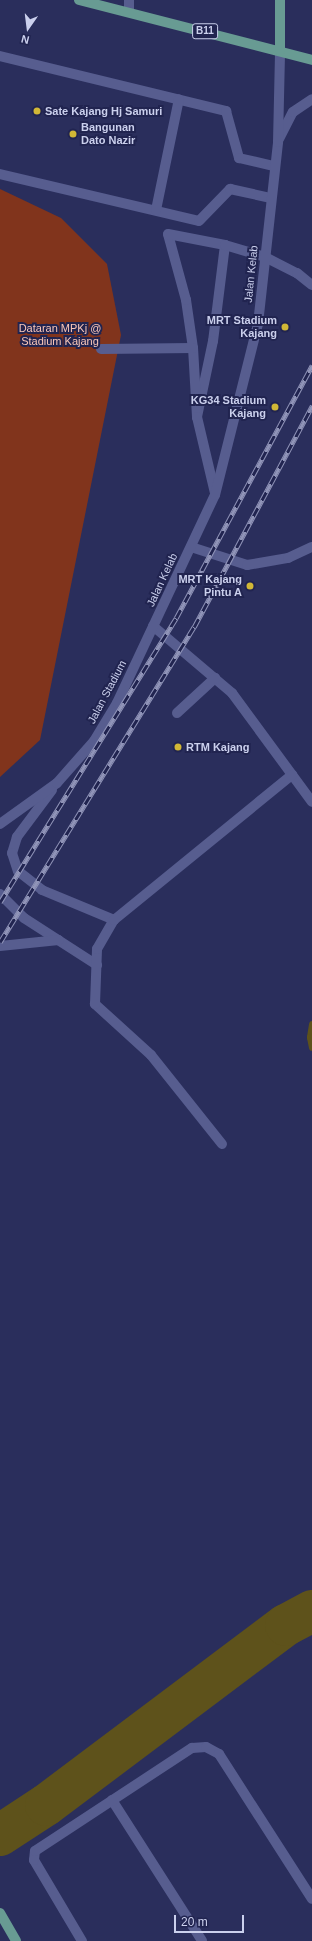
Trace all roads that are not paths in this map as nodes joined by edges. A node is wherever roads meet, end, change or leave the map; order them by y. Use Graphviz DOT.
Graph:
graph roads {
  1 [pos="79,0"];
  2 [pos="129,0"];
  3 [pos="280,0"];
  4 [pos="129,12"];
  5 [pos="280,51"];
  6 [pos="0,56"];
  7 [pos="312,60"];
  8 [pos="179,99"];
  9 [pos="312,99"];
  10 [pos="278,142"];
  11 [pos="275,166"];
  12 [pos="0,174"];
  13 [pos="271,198"];
  14 [pos="156,210"];
  15 [pos="225,245"];
  16 [pos="265,257"];
  17 [pos="312,284"];
  18 [pos="192,348"];
  19 [pos="101,349"];
  20 [pos="198,417"];
  21 [pos="215,495"];
  22 [pos="191,547"];
  23 [pos="312,547"];
  24 [pos="153,626"];
  25 [pos="215,678"];
  26 [pos="177,713"];
  27 [pos="292,775"];
  28 [pos="57,783"];
  29 [pos="312,802"];
  30 [pos="0,824"];
  31 [pos="0,894"];
  32 [pos="114,920"];
  33 [pos="59,940"];
  34 [pos="0,946"];
  35 [pos="97,965"];
  36 [pos="222,1144"];
  37 [pos="112,1800"];
  38 [pos="312,1899"];
  39 [pos="0,1913"];
  40 [pos="16,1941"];
  41 [pos="82,1941"];
  42 [pos="202,1941"];
  1 -- 4 [label="main road, B11"];
  2 -- 4 [label="street"];
  3 -- 5 [label="main road"];
  4 -- 5 [label="main road, B11"];
  5 -- 7 [label="main road, B11"];
  5 -- 10 [label="street, Jalan Kelab"];
  6 -- 8 [label="street"];
  8 -- 11 [label="street"];
  8 -- 14 [label="street"];
  9 -- 10 [label="street"];
  10 -- 11 [label="street, Jalan Kelab"];
  11 -- 13 [label="street, Jalan Kelab"];
  12 -- 14 [label="street"];
  13 -- 14 [label="street"];
  13 -- 16 [label="street, Jalan Kelab"];
  15 -- 16 [label="street"];
  15 -- 18 [label="street"];
  15 -- 20 [label="street"];
  16 -- 17 [label="street"];
  16 -- 21 [label="street, Jalan Kelab"];
  18 -- 19 [label="street"];
  18 -- 20 [label="street"];
  20 -- 21 [label="street"];
  21 -- 22 [label="street, Jalan Kelab"];
  22 -- 23 [label="street"];
  22 -- 24 [label="street, Jalan Kelab"];
  24 -- 25 [label="street"];
  24 -- 28 [label="street, Jalan Stadium"];
  25 -- 26 [label="street"];
  25 -- 27 [label="street"];
  27 -- 29 [label="street"];
  27 -- 32 [label="street"];
  28 -- 30 [label="street, Jalan Stadium"];
  28 -- 32 [label="street"];
  31 -- 33 [label="street"];
  32 -- 35 [label="street"];
  33 -- 34 [label="street"];
  33 -- 35 [label="street"];
  35 -- 36 [label="street"];
  37 -- 38 [label="street"];
  37 -- 41 [label="street"];
  37 -- 42 [label="street"];
  39 -- 40 [label="main road"];
}
